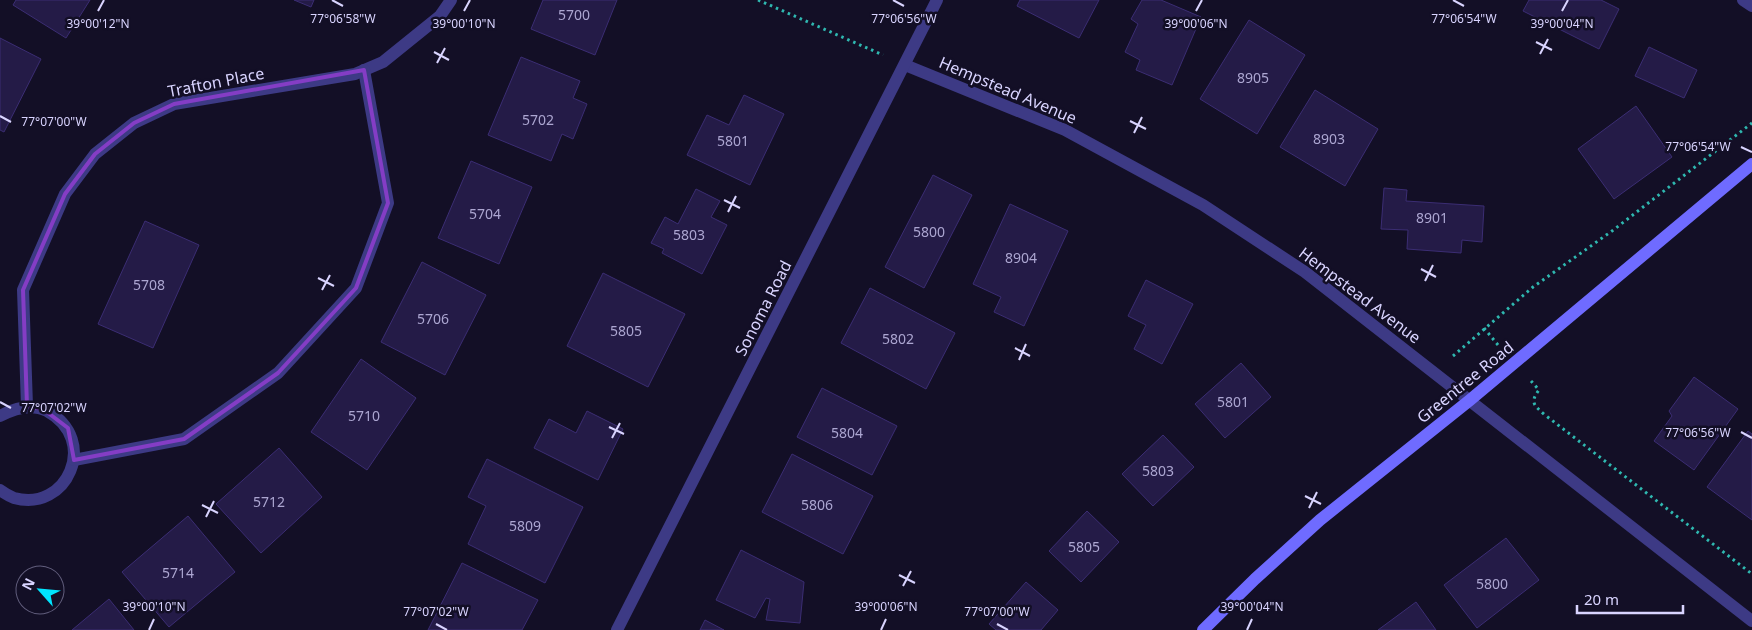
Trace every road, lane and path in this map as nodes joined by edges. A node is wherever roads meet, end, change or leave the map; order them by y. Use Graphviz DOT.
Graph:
graph roads {
  1 [pos="451,0"];
  2 [pos="758,0"];
  3 [pos="937,0"];
  4 [pos="1743,0"];
  5 [pos="1752,6"];
  6 [pos="905,65"];
  7 [pos="364,70"];
  8 [pos="1752,123"];
  9 [pos="1752,164"];
  10 [pos="1484,328"];
  11 [pos="1514,363"];
  12 [pos="1434,372"];
  13 [pos="1470,400"];
  14 [pos="27,406"];
  15 [pos="0,416"];
  16 [pos="74,460"];
  17 [pos="0,490"];
  18 [pos="1752,574"];
  19 [pos="1752,621"];
  20 [pos="617,630"];
  21 [pos="1203,630"];
  1 -- 7 [label="street, Trafton Place"];
  2 -- 6 [label="path"];
  3 -- 6 [label="street, Sonoma Road"];
  4 -- 5 [label="street"];
  6 -- 12 [label="street, Hempstead Avenue"];
  6 -- 20 [label="street, Sonoma Road"];
  7 -- 14 [label="street, Trafton Place"];
  7 -- 16 [label="street"];
  8 -- 10 [label="path"];
  9 -- 11 [label="street, Greentree Road"];
  10 -- 11 [label="path"];
  10 -- 12 [label="path"];
  11 -- 13 [label="street, Greentree Road"];
  11 -- 18 [label="path"];
  12 -- 13 [label="street, Hempstead Avenue"];
  13 -- 19 [label="street, Hempstead Avenue"];
  13 -- 21 [label="street, Greentree Road"];
  14 -- 15 [label="street"];
  14 -- 16 [label="street"];
  16 -- 17 [label="street"];
}
